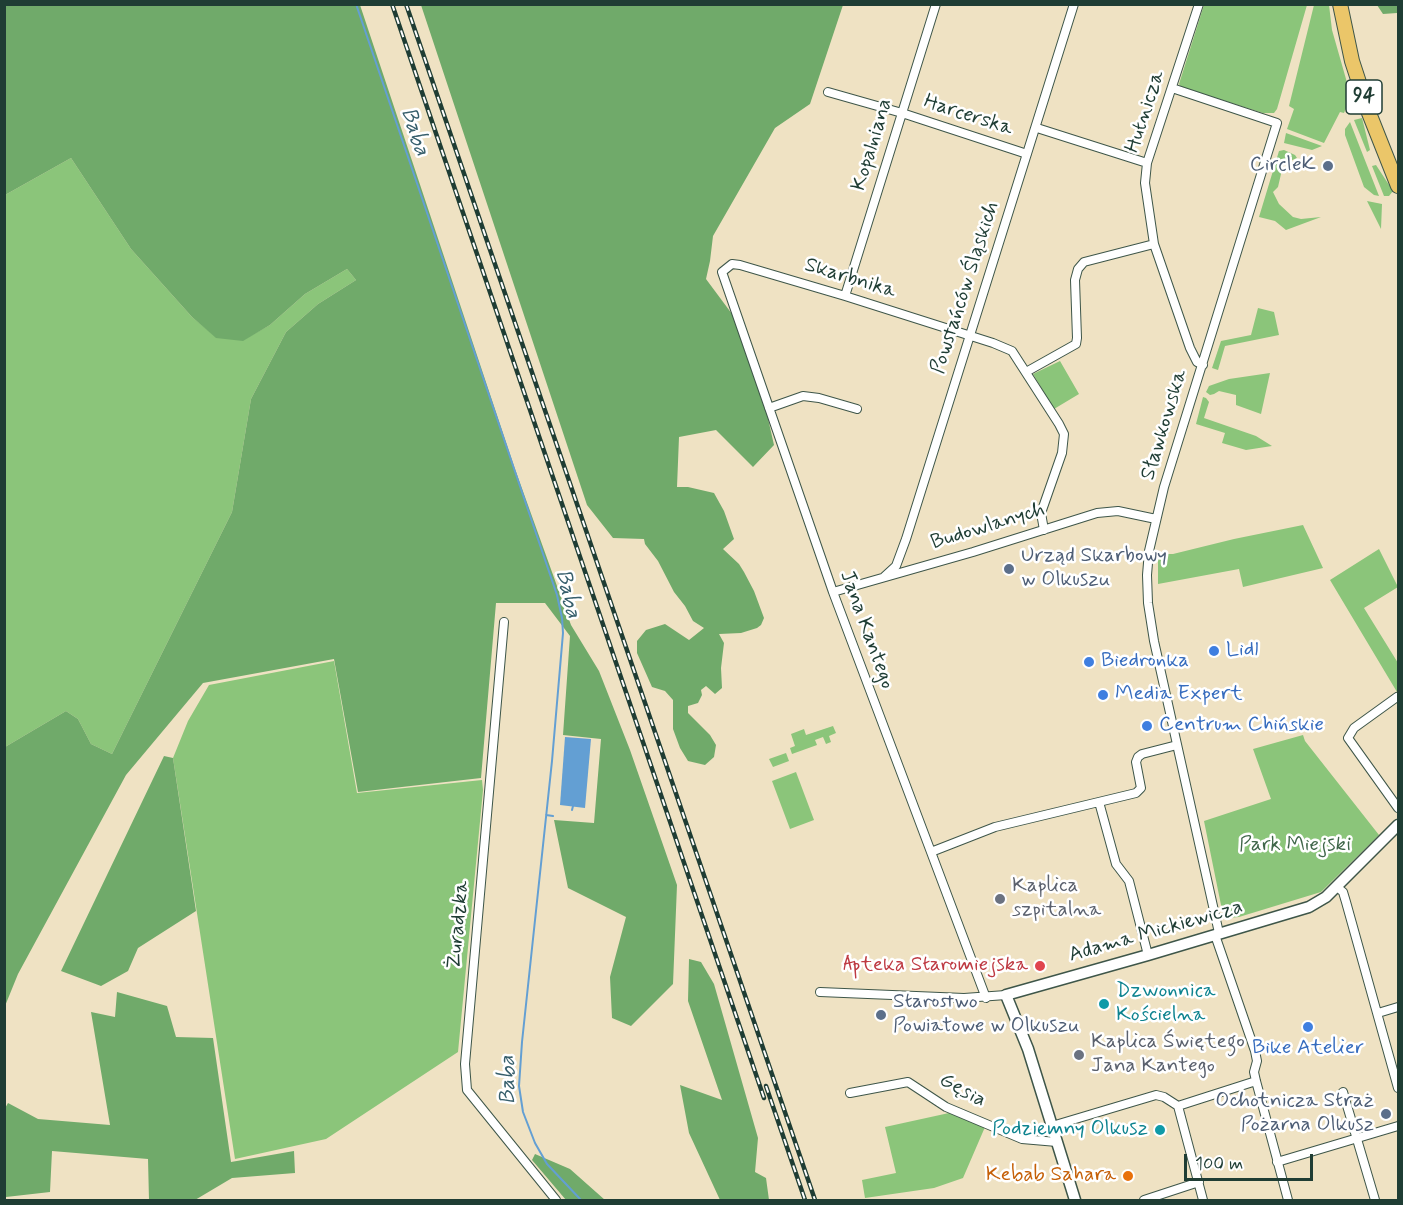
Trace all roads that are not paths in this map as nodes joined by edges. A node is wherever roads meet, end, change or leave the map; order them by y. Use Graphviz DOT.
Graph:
graph roads {
  1 [pos="936,4"];
  2 [pos="1074,4"];
  3 [pos="1199,4"];
  4 [pos="1340,4"];
  5 [pos="1172,88"];
  6 [pos="828,92"];
  7 [pos="902,113"];
  8 [pos="1037,128"];
  9 [pos="1027,154"];
  10 [pos="1147,163"];
  11 [pos="1398,186"];
  12 [pos="1154,244"];
  13 [pos="722,272"];
  14 [pos="845,296"];
  15 [pos="969,335"];
  16 [pos="1203,365"];
  17 [pos="1026,372"];
  18 [pos="769,408"];
  19 [pos="857,409"];
  20 [pos="1156,519"];
  21 [pos="1044,530"];
  22 [pos="884,577"];
  23 [pos="833,592"];
  24 [pos="504,622"];
  25 [pos="1398,698"];
  26 [pos="1177,745"];
  27 [pos="1099,802"];
  28 [pos="1398,808"];
  29 [pos="1398,825"];
  30 [pos="931,852"];
  31 [pos="1337,887"];
  32 [pos="1217,934"];
  33 [pos="1148,955"];
  34 [pos="820,992"];
  35 [pos="1006,995"];
  36 [pos="986,998"];
  37 [pos="1398,1007"];
  38 [pos="1378,1014"];
  39 [pos="1256,1081"];
  40 [pos="1398,1088"];
  41 [pos="1343,1092"];
  42 [pos="850,1093"];
  43 [pos="1178,1106"];
  44 [pos="1052,1126"];
  45 [pos="1398,1126"];
  46 [pos="1356,1138"];
  47 [pos="1057,1142"];
  48 [pos="1277,1162"];
  49 [pos="1198,1182"];
  50 [pos="556,1200"];
  51 [pos="1075,1200"];
  52 [pos="1144,1200"];
  53 [pos="1203,1200"];
  54 [pos="1288,1200"];
  55 [pos="1376,1200"];
  1 -- 7 [label="street, Kopalniana"];
  2 -- 8 [label="street, Powstańców Śląskich"];
  3 -- 5 [label="street, Hutnicza"];
  4 -- 11 [label="main road, 94"];
  5 -- 10 [label="street, Hutnicza"];
  5 -- 16 [label="street, Sławkowska"];
  6 -- 7 [label="street, Harcerska"];
  7 -- 9 [label="street, Harcerska"];
  7 -- 14 [label="street, Kopalniana"];
  8 -- 9 [label="street, Powstańców Śląskich"];
  8 -- 10 [label="street"];
  9 -- 15 [label="street, Powstańców Śląskich"];
  10 -- 12 [label="street, Hutnicza"];
  12 -- 16 [label="street, Hutnicza"];
  12 -- 17 [label="street"];
  13 -- 14 [label="street, Skarbnika"];
  13 -- 18 [label="street, Jana Kantego"];
  14 -- 15 [label="street, Skarbnika"];
  15 -- 17 [label="street, Skarbnika"];
  15 -- 22 [label="street, Powstańców Śląskich"];
  16 -- 20 [label="street, Sławkowska"];
  17 -- 21 [label="street, Skarbnika"];
  18 -- 19 [label="street"];
  18 -- 23 [label="street, Jana Kantego"];
  20 -- 21 [label="street, Budowlanych"];
  20 -- 26 [label="street, Sławkowska"];
  21 -- 22 [label="street, Budowlanych"];
  22 -- 23 [label="street, Budowlanych"];
  23 -- 30 [label="street, Jana Kantego"];
  24 -- 50 [label="street, Żuradzka"];
  25 -- 28 [label="street"];
  26 -- 27 [label="street"];
  26 -- 32 [label="street, Sławkowska"];
  27 -- 30 [label="street"];
  27 -- 33 [label="street"];
  29 -- 31 [label="street, Adama Mickiewicza"];
  30 -- 36 [label="street, Jana Kantego"];
  31 -- 32 [label="street, Adama Mickiewicza"];
  31 -- 38 [label="street"];
  32 -- 33 [label="street, Adama Mickiewicza"];
  32 -- 39 [label="street, Sławkowska"];
  33 -- 35 [label="street, Adama Mickiewicza"];
  34 -- 36 [label="street, Adama Mickiewicza"];
  35 -- 36 [label="street, Adama Mickiewicza"];
  35 -- 44 [label="street"];
  37 -- 38 [label="street"];
  38 -- 40 [label="street"];
  39 -- 43 [label="street"];
  39 -- 48 [label="street, Sławkowska"];
  41 -- 46 [label="street"];
  42 -- 47 [label="street, Gęsia"];
  43 -- 44 [label="street"];
  43 -- 49 [label="street"];
  44 -- 47 [label="street"];
  45 -- 46 [label="street"];
  46 -- 48 [label="street"];
  46 -- 55 [label="street"];
  47 -- 51 [label="street"];
  48 -- 54 [label="street, Sławkowska"];
  49 -- 52 [label="street"];
  49 -- 53 [label="street"];
}
